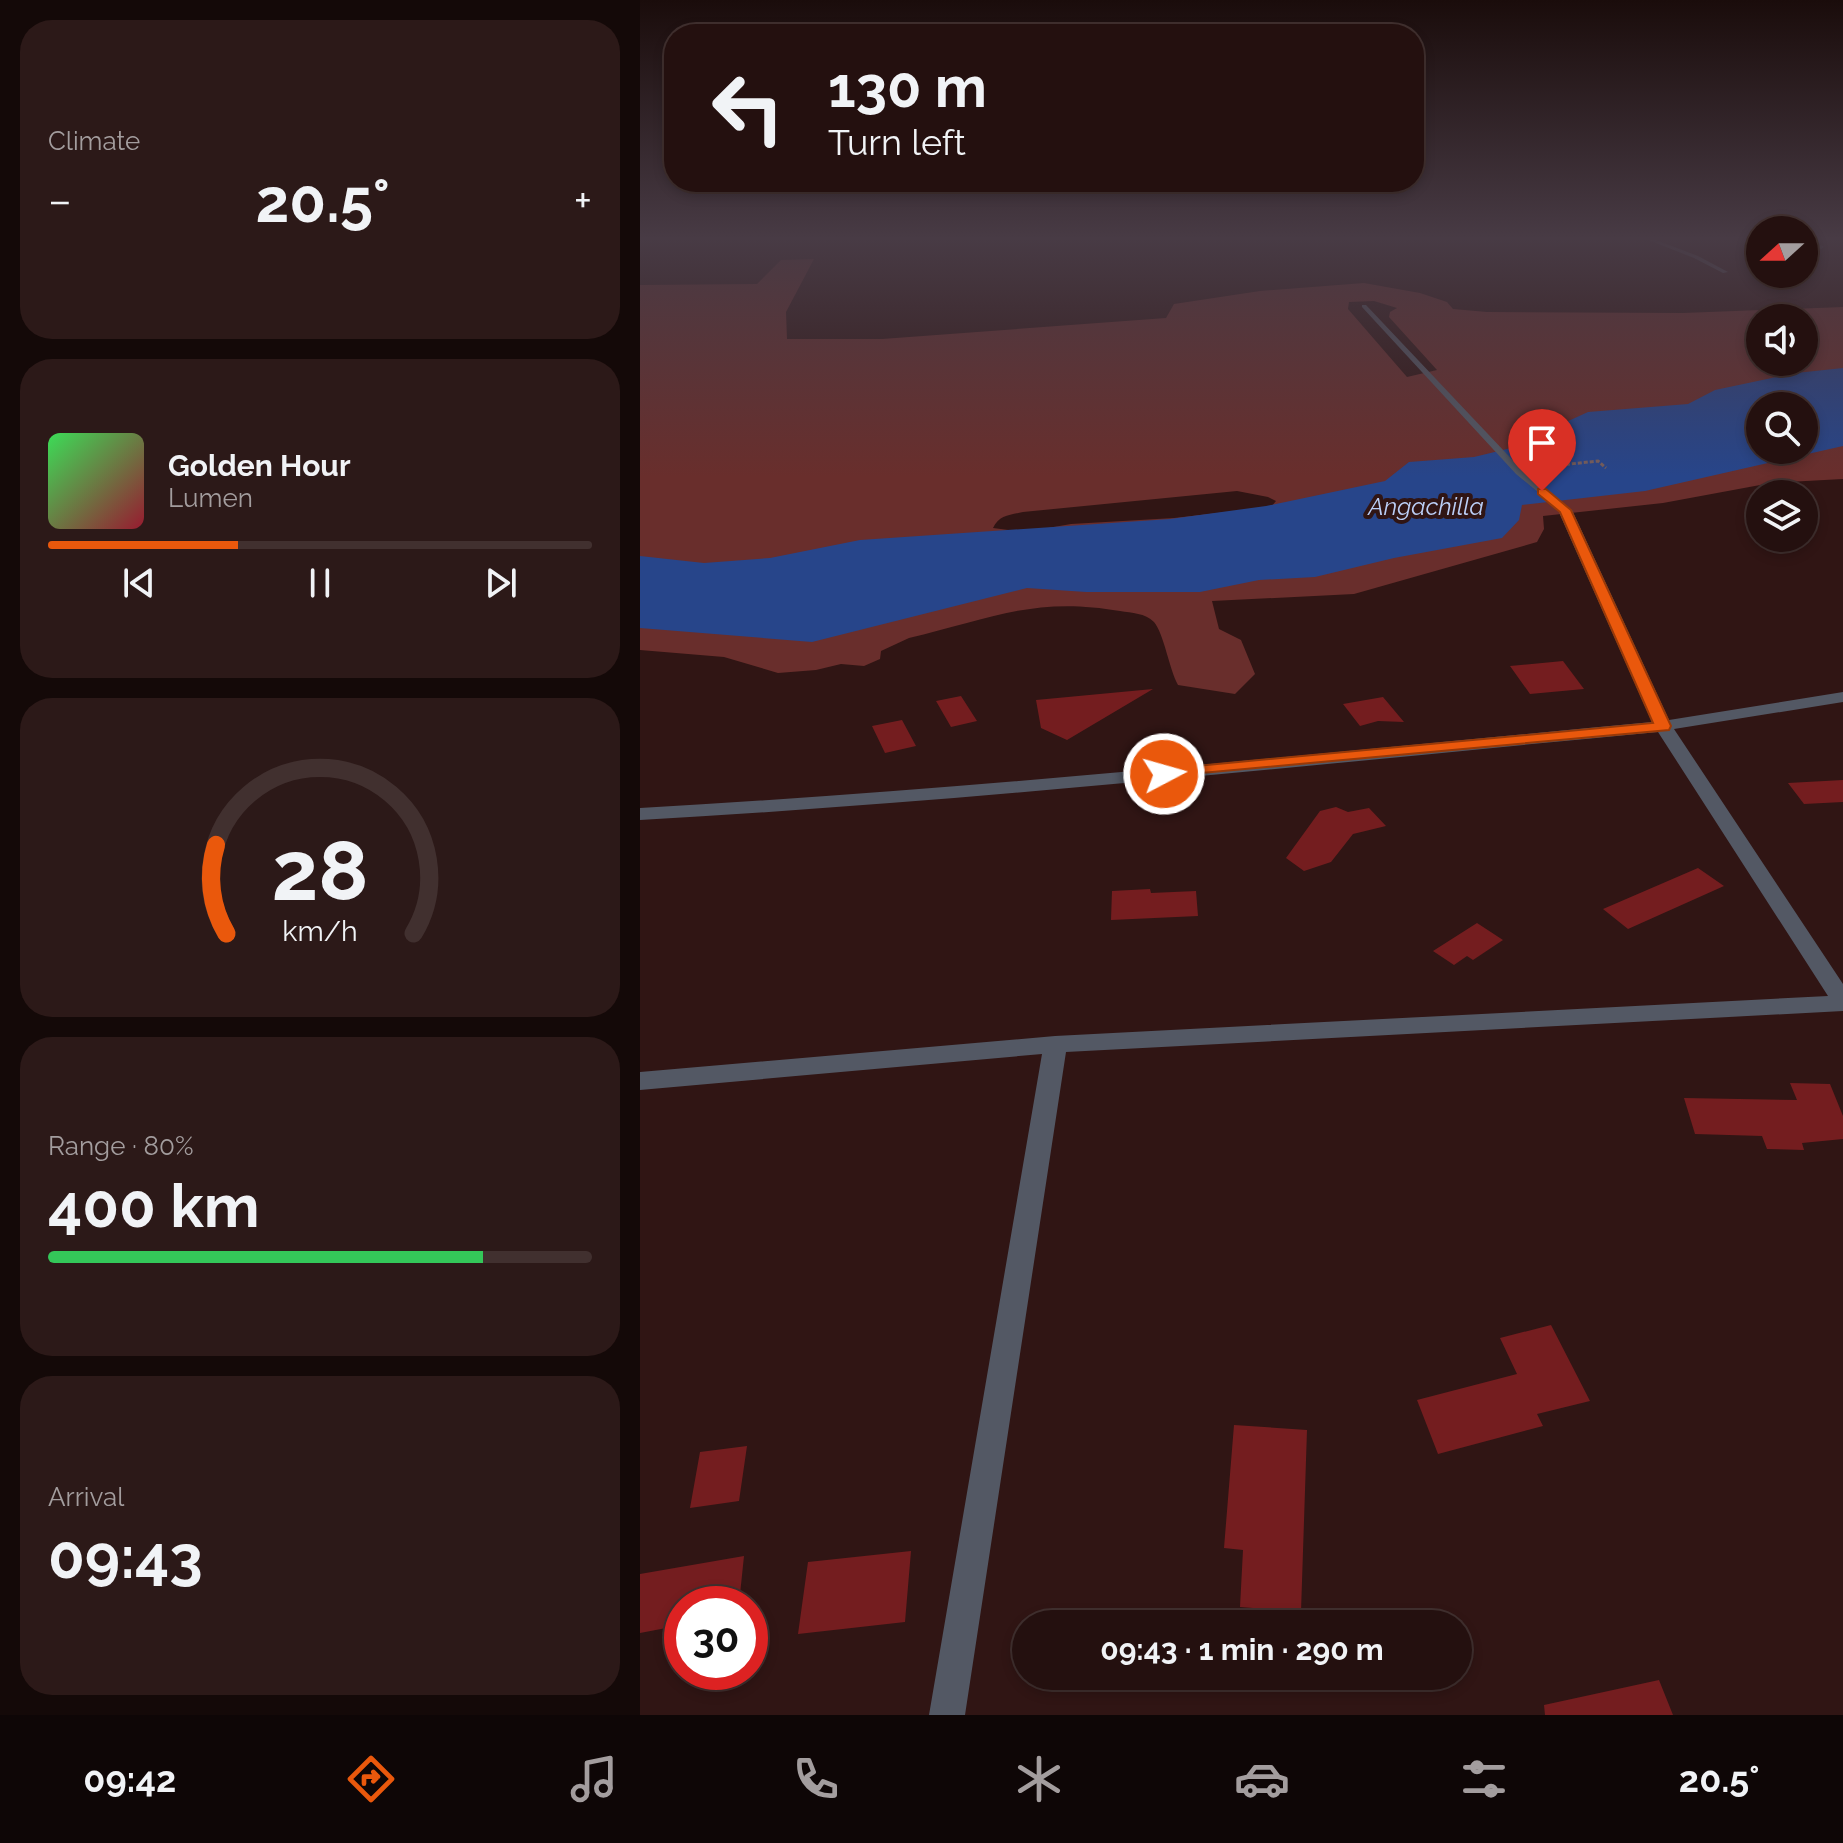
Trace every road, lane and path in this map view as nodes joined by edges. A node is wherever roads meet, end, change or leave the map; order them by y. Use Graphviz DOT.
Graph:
graph roads {
  1 [pos="1374,317"];
  2 [pos="1606,468"];
  3 [pos="1516,469"];
  4 [pos="1565,510"];
  5 [pos="1843,697"];
  6 [pos="1663,726"];
  7 [pos="640,814"];
  8 [pos="1843,1003"];
  9 [pos="1055,1044"];
  10 [pos="640,1081"];
  11 [pos="947,1715"];
  1 -- 3 [label="lane"];
  2 -- 3 [label="path"];
  3 -- 4 [label="lane"];
  4 -- 6 [label="street"];
  5 -- 6 [label="street"];
  6 -- 7 [label="street"];
  6 -- 8 [label="street"];
  8 -- 9 [label="street"];
  9 -- 10 [label="street"];
  9 -- 11 [label="street"];
}
